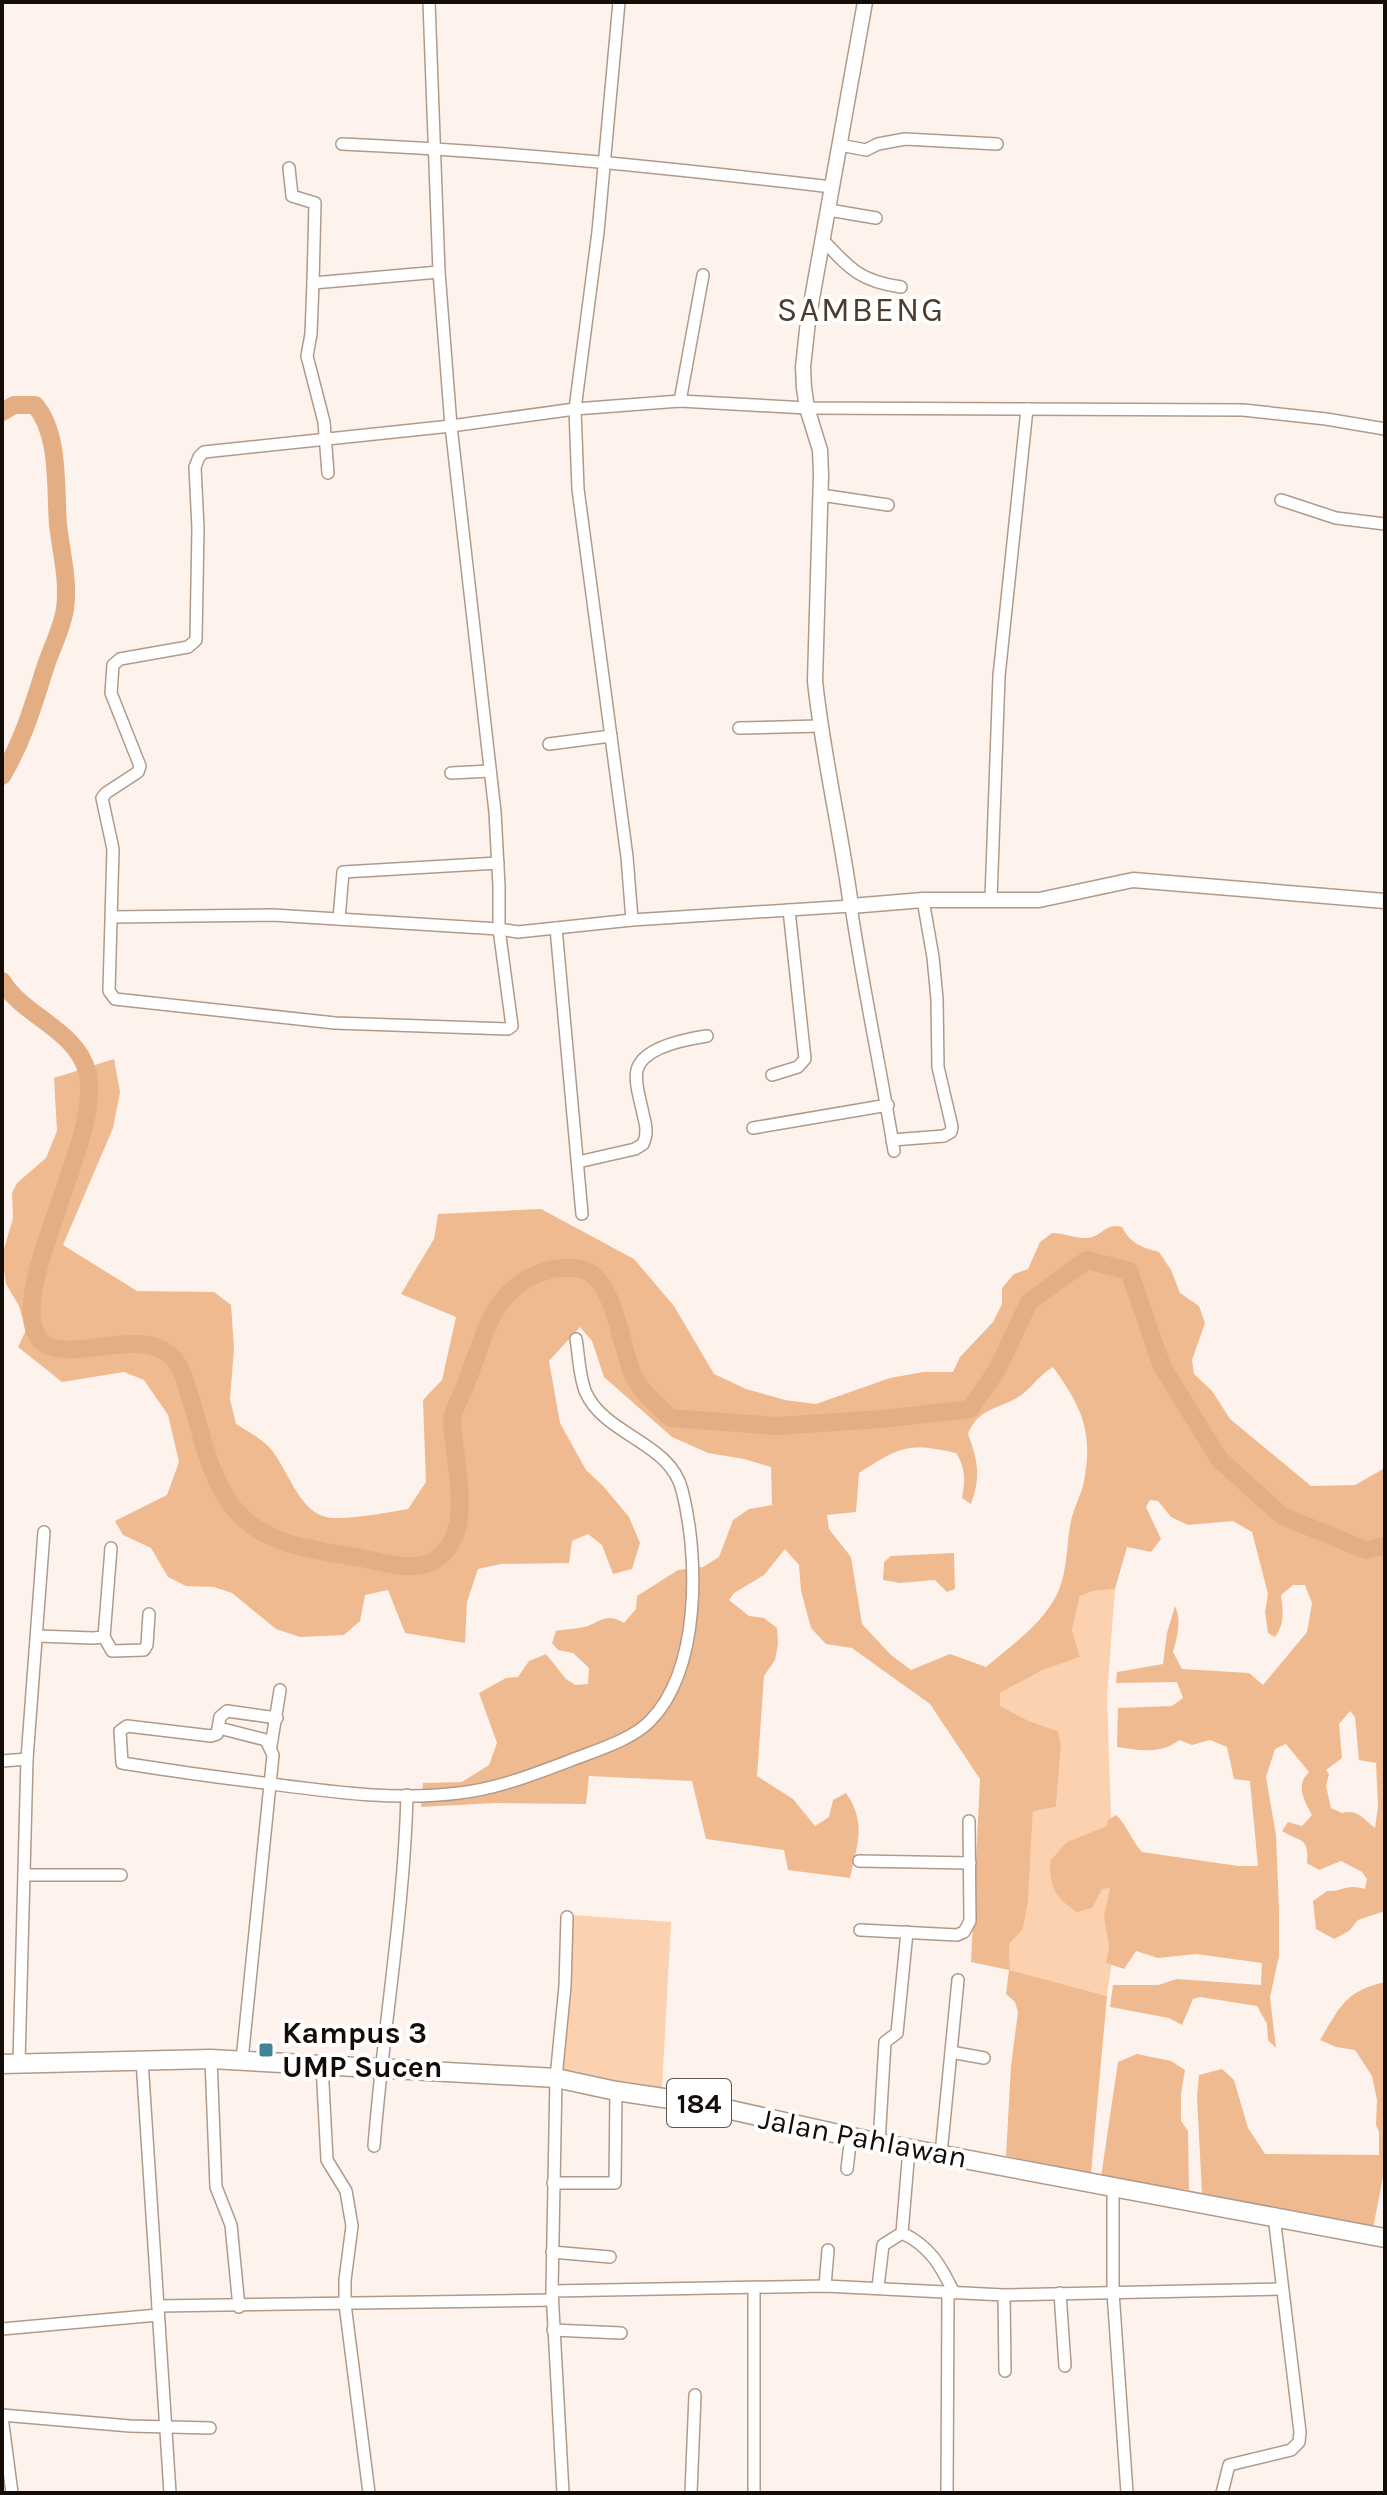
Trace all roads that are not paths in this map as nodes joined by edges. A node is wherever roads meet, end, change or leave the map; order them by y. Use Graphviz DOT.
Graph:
graph roads {
  1 [pos="429,2"];
  2 [pos="619,2"];
  3 [pos="865,2"];
  4 [pos="342,144"];
  5 [pos="997,144"];
  6 [pos="840,145"];
  7 [pos="433,148"];
  8 [pos="605,161"];
  9 [pos="289,168"];
  10 [pos="832,187"];
  11 [pos="829,210"];
  12 [pos="876,218"];
  13 [pos="823,240"];
  14 [pos="439,272"];
  15 [pos="703,275"];
  16 [pos="313,283"];
  17 [pos="901,287"];
  18 [pos="680,401"];
  19 [pos="807,408"];
  20 [pos="575,409"];
  21 [pos="1027,409"];
  22 [pos="451,426"];
  23 [pos="1385,429"];
  24 [pos="326,439"];
  25 [pos="328,473"];
  26 [pos="821,495"];
  27 [pos="1281,500"];
  28 [pos="888,505"];
  29 [pos="1385,524"];
  30 [pos="820,726"];
  31 [pos="739,728"];
  32 [pos="611,736"];
  33 [pos="549,744"];
  34 [pos="490,771"];
  35 [pos="451,773"];
  36 [pos="498,863"];
  37 [pos="991,899"];
  38 [pos="923,900"];
  39 [pos="1385,901"];
  40 [pos="851,906"];
  41 [pos="789,910"];
  42 [pos="111,917"];
  43 [pos="339,919"];
  44 [pos="632,920"];
  45 [pos="556,928"];
  46 [pos="499,929"];
  47 [pos="707,1036"];
  48 [pos="772,1075"];
  49 [pos="888,1105"];
  50 [pos="753,1128"];
  51 [pos="578,1162"];
  52 [pos="582,1214"];
  53 [pos="576,1339"];
  54 [pos="44,1532"];
  55 [pos="111,1548"];
  56 [pos="149,1614"];
  57 [pos="37,1636"];
  58 [pos="104,1637"];
  59 [pos="280,1690"];
  60 [pos="277,1718"];
  61 [pos="219,1728"];
  62 [pos="271,1746"];
  63 [pos="27,1759"];
  64 [pos="2,1761"];
  65 [pos="271,1784"];
  66 [pos="407,1795"];
  67 [pos="969,1821"];
  68 [pos="859,1861"];
  69 [pos="970,1863"];
  70 [pos="24,1875"];
  71 [pos="121,1875"];
  72 [pos="567,1917"];
  73 [pos="860,1930"];
  74 [pos="907,1932"];
  75 [pos="958,1980"];
  76 [pos="951,2052"];
  77 [pos="984,2058"];
  78 [pos="211,2059"];
  79 [pos="142,2060"];
  80 [pos="242,2060"];
  81 [pos="11,2063"];
  82 [pos="322,2065"];
  83 [pos="380,2069"];
  84 [pos="556,2078"];
  85 [pos="616,2091"];
  86 [pos="851,2136"];
  87 [pos="879,2143"];
  88 [pos="374,2146"];
  89 [pos="909,2149"];
  90 [pos="941,2154"];
  91 [pos="847,2169"];
  92 [pos="553,2183"];
  93 [pos="1113,2186"];
  94 [pos="1274,2216"];
  95 [pos="902,2233"];
  96 [pos="1385,2238"];
  97 [pos="828,2250"];
  98 [pos="552,2252"];
  99 [pos="610,2257"];
  100 [pos="825,2286"];
  101 [pos="878,2287"];
  102 [pos="754,2288"];
  103 [pos="1282,2289"];
  104 [pos="1113,2292"];
  105 [pos="951,2293"];
  106 [pos="1060,2293"];
  107 [pos="1004,2295"];
  108 [pos="552,2296"];
  109 [pos="345,2304"];
  110 [pos="239,2307"];
  111 [pos="158,2311"];
  112 [pos="2,2329"];
  113 [pos="553,2330"];
  114 [pos="621,2333"];
  115 [pos="1065,2366"];
  116 [pos="1005,2371"];
  117 [pos="695,2395"];
  118 [pos="2,2416"];
  119 [pos="166,2427"];
  120 [pos="210,2428"];
  121 [pos="5,2476"];
  122 [pos="12,2493"];
  123 [pos="170,2493"];
  124 [pos="369,2493"];
  125 [pos="563,2493"];
  126 [pos="691,2493"];
  127 [pos="754,2493"];
  128 [pos="947,2493"];
  129 [pos="1127,2493"];
  130 [pos="1222,2493"];
  1 -- 7 [label="street"];
  2 -- 8 [label="street"];
  3 -- 6 [label="street"];
  4 -- 7 [label="street"];
  5 -- 6 [label="street"];
  6 -- 10 [label="street"];
  7 -- 8 [label="street"];
  7 -- 14 [label="street"];
  8 -- 10 [label="street"];
  8 -- 20 [label="street"];
  9 -- 16 [label="street"];
  10 -- 11 [label="street"];
  11 -- 12 [label="street"];
  11 -- 13 [label="street"];
  13 -- 17 [label="street"];
  13 -- 19 [label="street"];
  14 -- 16 [label="street"];
  14 -- 22 [label="street"];
  15 -- 18 [label="street"];
  16 -- 24 [label="street"];
  18 -- 19 [label="street"];
  18 -- 20 [label="street"];
  19 -- 21 [label="street"];
  19 -- 26 [label="street"];
  20 -- 22 [label="street"];
  20 -- 32 [label="street"];
  21 -- 23 [label="street"];
  21 -- 37 [label="street"];
  22 -- 24 [label="street"];
  22 -- 34 [label="street"];
  24 -- 25 [label="street"];
  24 -- 42 [label="street"];
  26 -- 28 [label="street"];
  26 -- 30 [label="street"];
  27 -- 29 [label="street"];
  30 -- 31 [label="street"];
  30 -- 40 [label="street"];
  32 -- 33 [label="street"];
  32 -- 44 [label="street"];
  34 -- 35 [label="street"];
  34 -- 36 [label="street"];
  36 -- 43 [label="street"];
  36 -- 46 [label="street"];
  37 -- 38 [label="street"];
  37 -- 39 [label="street"];
  38 -- 40 [label="street"];
  38 -- 49 [label="street"];
  40 -- 41 [label="street"];
  40 -- 49 [label="street"];
  41 -- 44 [label="street"];
  41 -- 48 [label="street"];
  42 -- 43 [label="street"];
  42 -- 46 [label="street"];
  43 -- 46 [label="street"];
  44 -- 45 [label="street"];
  45 -- 46 [label="street"];
  45 -- 51 [label="street"];
  47 -- 51 [label="street"];
  49 -- 50 [label="street"];
  51 -- 52 [label="street"];
  53 -- 66 [label="street"];
  54 -- 57 [label="street"];
  55 -- 58 [label="street"];
  56 -- 58 [label="street"];
  57 -- 58 [label="street"];
  57 -- 63 [label="street"];
  59 -- 60 [label="street"];
  60 -- 61 [label="street"];
  60 -- 62 [label="street"];
  61 -- 62 [label="street"];
  61 -- 65 [label="street"];
  62 -- 65 [label="street"];
  63 -- 64 [label="street"];
  63 -- 70 [label="street"];
  65 -- 66 [label="street"];
  65 -- 80 [label="street"];
  66 -- 83 [label="street"];
  67 -- 69 [label="street"];
  68 -- 69 [label="street"];
  69 -- 74 [label="street"];
  70 -- 71 [label="street"];
  70 -- 81 [label="street"];
  72 -- 84 [label="street"];
  73 -- 74 [label="street"];
  74 -- 87 [label="street"];
  75 -- 76 [label="street"];
  76 -- 77 [label="street"];
  76 -- 90 [label="street"];
  78 -- 79 [label="main road, Jalan Pahlawan / 184"];
  78 -- 80 [label="main road, Jalan Pahlawan / 184"];
  78 -- 110 [label="street"];
  79 -- 81 [label="main road, Jalan Pahlawan / 184"];
  79 -- 111 [label="street"];
  80 -- 82 [label="main road, Jalan Pahlawan / 184"];
  82 -- 83 [label="main road, Jalan Pahlawan / 184"];
  82 -- 109 [label="street"];
  83 -- 84 [label="main road, Jalan Pahlawan / 184"];
  83 -- 88 [label="street"];
  84 -- 85 [label="main road, Jalan Pahlawan / 184"];
  84 -- 92 [label="street"];
  85 -- 86 [label="main road, Jalan Pahlawan / 184"];
  85 -- 92 [label="street"];
  86 -- 87 [label="main road, Jalan Pahlawan / 184"];
  86 -- 91 [label="street"];
  87 -- 89 [label="main road, Jalan Pahlawan / 184"];
  89 -- 90 [label="main road, Jalan Pahlawan / 184"];
  89 -- 95 [label="street"];
  90 -- 93 [label="main road, Jalan Pahlawan / 184"];
  92 -- 98 [label="street"];
  93 -- 94 [label="main road, Jalan Pahlawan / 184"];
  93 -- 104 [label="street"];
  94 -- 96 [label="main road, Jalan Pahlawan / 184"];
  94 -- 103 [label="street"];
  95 -- 101 [label="street"];
  95 -- 105 [label="street"];
  97 -- 100 [label="street"];
  98 -- 99 [label="street"];
  98 -- 108 [label="street"];
  100 -- 101 [label="street"];
  100 -- 102 [label="street"];
  101 -- 105 [label="street"];
  102 -- 108 [label="street"];
  102 -- 127 [label="street"];
  103 -- 104 [label="street"];
  103 -- 130 [label="street"];
  104 -- 106 [label="street"];
  104 -- 129 [label="street"];
  105 -- 107 [label="street"];
  105 -- 128 [label="street"];
  106 -- 107 [label="street"];
  106 -- 115 [label="street"];
  107 -- 116 [label="street"];
  108 -- 109 [label="street"];
  108 -- 113 [label="street"];
  109 -- 110 [label="street"];
  109 -- 124 [label="street"];
  110 -- 111 [label="street"];
  111 -- 112 [label="street"];
  111 -- 119 [label="street"];
  113 -- 114 [label="street"];
  113 -- 125 [label="street"];
  117 -- 126 [label="street"];
  118 -- 119 [label="street"];
  118 -- 121 [label="street"];
  119 -- 120 [label="street"];
  119 -- 123 [label="street"];
  121 -- 122 [label="street"];
}
